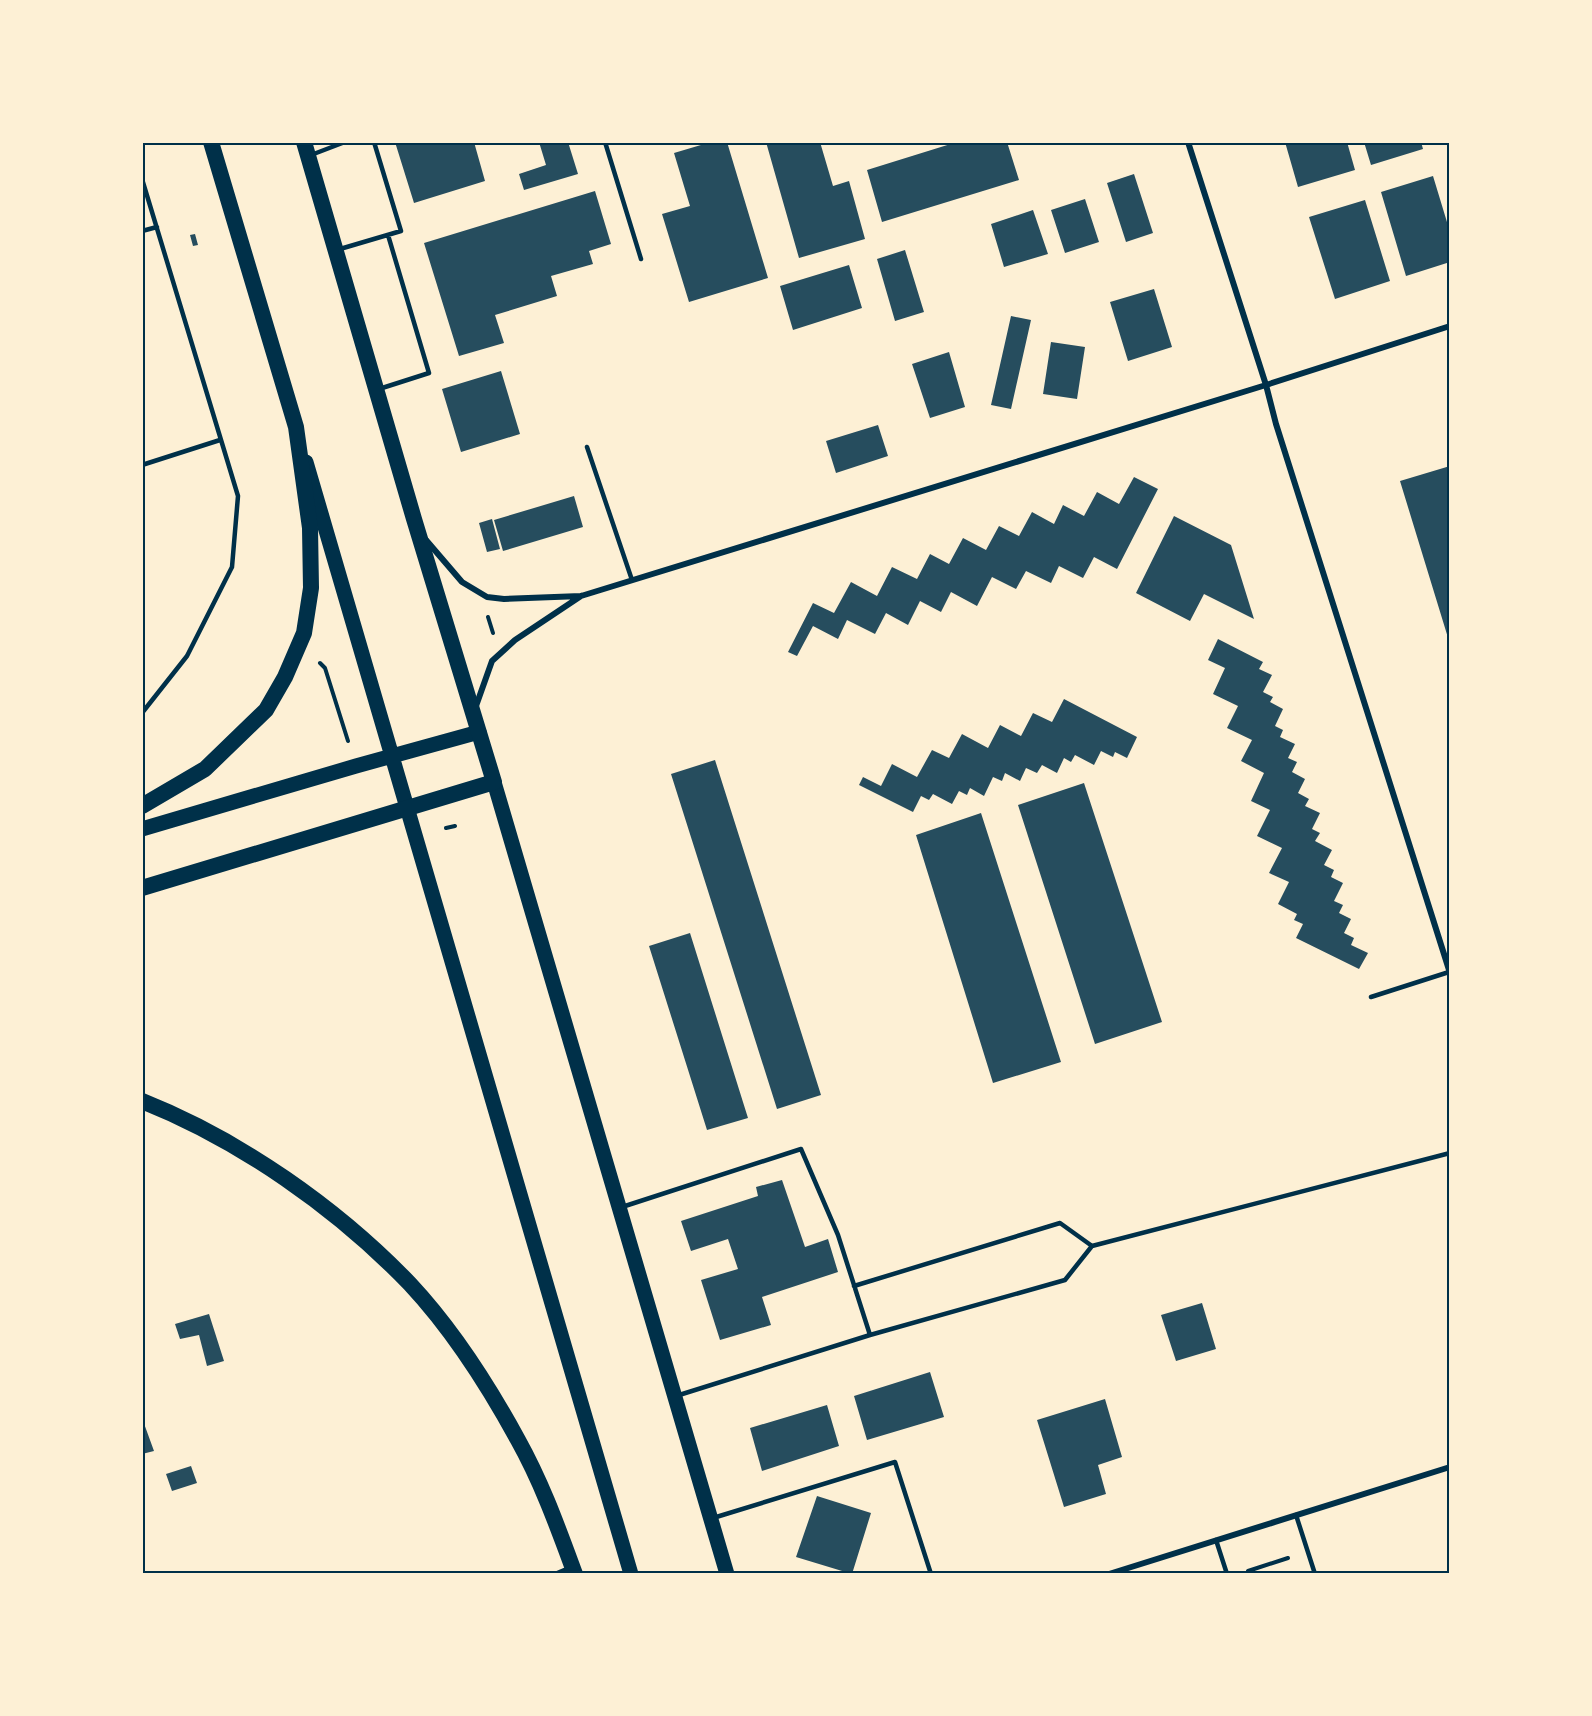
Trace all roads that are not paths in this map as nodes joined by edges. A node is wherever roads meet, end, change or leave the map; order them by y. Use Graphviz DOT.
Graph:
graph roads {
  1 [pos="211,142"];
  2 [pos="345,142"];
  3 [pos="374,142"];
  4 [pos="605,142"];
  5 [pos="1188,142"];
  6 [pos="306,149"];
  7 [pos="142,179"];
  8 [pos="157,227"];
  9 [pos="142,231"];
  10 [pos="388,236"];
  11 [pos="335,250"];
  12 [pos="641,260"];
  13 [pos="1449,326"];
  14 [pos="1266,385"];
  15 [pos="376,390"];
  16 [pos="296,427"];
  17 [pos="220,440"];
  18 [pos="587,447"];
  19 [pos="142,465"];
  20 [pos="418,530"];
  21 [pos="632,580"];
  22 [pos="581,596"];
  23 [pos="473,712"];
  24 [pos="142,713"];
  25 [pos="479,732"];
  26 [pos="392,756"];
  27 [pos="494,782"];
  28 [pos="142,806"];
  29 [pos="407,807"];
  30 [pos="142,829"];
  31 [pos="142,888"];
  32 [pos="1449,973"];
  33 [pos="1371,997"];
  34 [pos="142,1101"];
  35 [pos="1449,1153"];
  36 [pos="619,1208"];
  37 [pos="1092,1246"];
  38 [pos="854,1286"];
  39 [pos="870,1335"];
  40 [pos="674,1397"];
  41 [pos="1449,1467"];
  42 [pos="1296,1515"];
  43 [pos="711,1519"];
  44 [pos="1216,1540"];
  45 [pos="574,1570"];
  46 [pos="555,1574"];
  47 [pos="631,1574"];
  48 [pos="727,1574"];
  49 [pos="931,1574"];
  50 [pos="1109,1574"];
  51 [pos="1227,1574"];
  52 [pos="1315,1574"];
  1 -- 16 [label="highway"];
  2 -- 6 [label="lane"];
  3 -- 10 [label="lane"];
  4 -- 12 [label="lane"];
  5 -- 14 [label="street"];
  6 -- 11 [label="highway"];
  7 -- 8 [label="lane"];
  8 -- 9 [label="lane"];
  8 -- 17 [label="lane"];
  10 -- 11 [label="lane"];
  10 -- 15 [label="lane"];
  11 -- 15 [label="highway"];
  13 -- 14 [label="street"];
  14 -- 21 [label="street"];
  14 -- 32 [label="street"];
  15 -- 20 [label="highway"];
  16 -- 26 [label="main road"];
  16 -- 28 [label="highway"];
  17 -- 19 [label="lane"];
  17 -- 24 [label="lane"];
  18 -- 21 [label="lane"];
  20 -- 22 [label="street"];
  20 -- 23 [label="highway"];
  21 -- 22 [label="street"];
  22 -- 23 [label="street"];
  23 -- 25 [label="highway"];
  25 -- 26 [label="main road"];
  25 -- 27 [label="highway"];
  26 -- 29 [label="main road"];
  26 -- 30 [label="main road"];
  27 -- 29 [label="highway"];
  27 -- 36 [label="main road"];
  29 -- 31 [label="highway"];
  29 -- 47 [label="main road"];
  32 -- 33 [label="lane"];
  34 -- 45 [label="highway"];
  35 -- 37 [label="lane"];
  36 -- 38 [label="lane"];
  36 -- 40 [label="main road"];
  37 -- 38 [label="lane"];
  37 -- 39 [label="lane"];
  38 -- 39 [label="lane"];
  39 -- 40 [label="lane"];
  40 -- 43 [label="main road"];
  41 -- 42 [label="street"];
  42 -- 44 [label="street"];
  42 -- 52 [label="lane"];
  43 -- 48 [label="main road"];
  43 -- 49 [label="lane"];
  44 -- 50 [label="street"];
  44 -- 51 [label="lane"];
  45 -- 46 [label="lane"];
}
